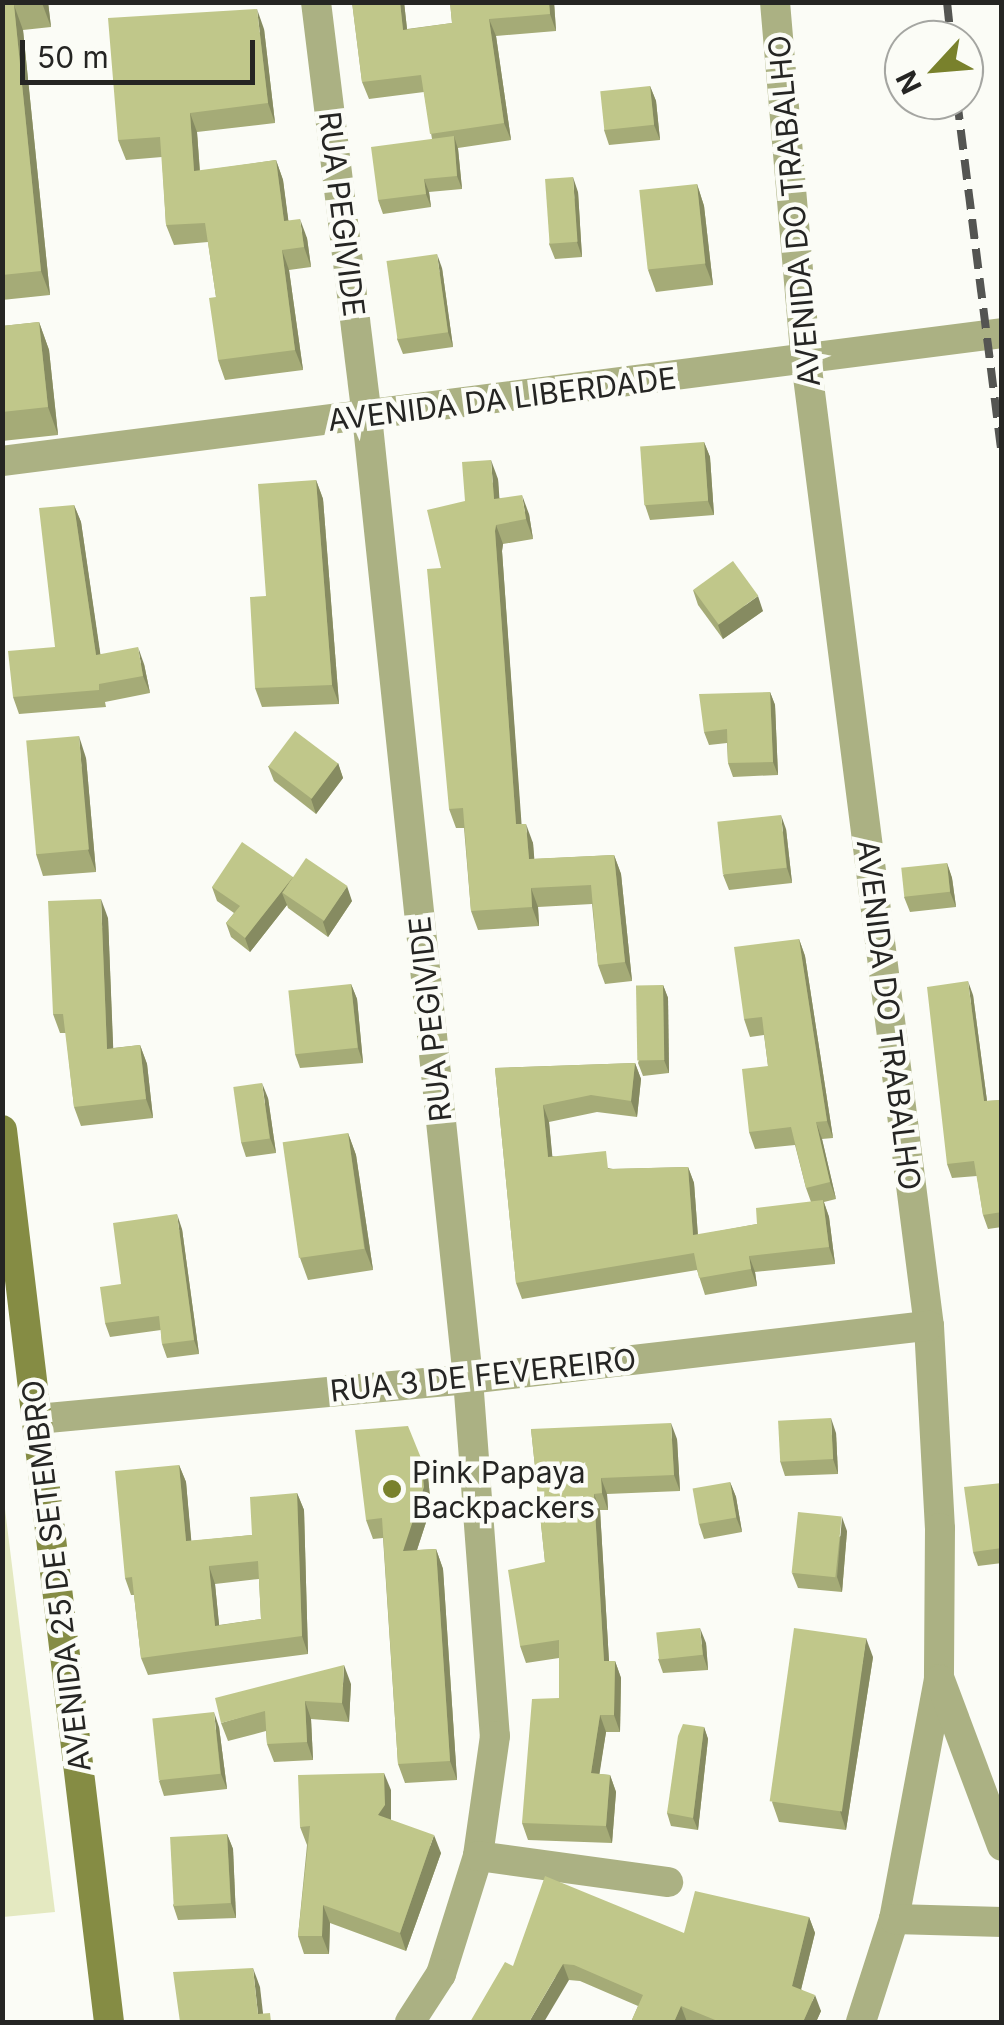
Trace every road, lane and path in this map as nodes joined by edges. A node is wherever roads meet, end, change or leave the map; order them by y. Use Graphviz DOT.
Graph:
graph roads {
  1 [pos="316,2"];
  2 [pos="775,2"];
  3 [pos="1002,332"];
  4 [pos="806,361"];
  5 [pos="367,416"];
  6 [pos="2,461"];
  7 [pos="2,1130"];
  8 [pos="928,1326"];
  9 [pos="468,1379"];
  10 [pos="37,1419"];
  11 [pos="939,1679"];
  12 [pos="1002,1846"];
  13 [pos="478,1856"];
  14 [pos="668,1882"];
  15 [pos="894,1919"];
  16 [pos="1002,1922"];
  17 [pos="109,2022"];
  18 [pos="410,2022"];
  19 [pos="862,2022"];
  1 -- 5 [label="street, RUA PEGIVIDE"];
  2 -- 4 [label="street, AVENIDA DO TRABALHO"];
  3 -- 4 [label="street, AVENIDA DA LIBERDADE"];
  4 -- 5 [label="street, AVENIDA DA LIBERDADE"];
  4 -- 8 [label="street, AVENIDA DO TRABALHO"];
  5 -- 6 [label="street, AVENIDA DA LIBERDADE"];
  5 -- 9 [label="street, RUA PEGIVIDE"];
  7 -- 10 [label="street, AVENIDA 25 DE SETEMBRO"];
  8 -- 9 [label="street, RUA 3 DE FEVEREIRO"];
  8 -- 11 [label="street, AVENIDA DO TRABALHO"];
  9 -- 10 [label="street, RUA 3 DE FEVEREIRO"];
  9 -- 13 [label="street, RUA PEGIVIDE"];
  10 -- 17 [label="street, AVENIDA 25 DE SETEMBRO"];
  11 -- 12 [label="street"];
  11 -- 15 [label="street, AVENIDA DO TRABALHO"];
  13 -- 14 [label="street"];
  13 -- 18 [label="street, RUA PEGIVIDE"];
  15 -- 16 [label="street"];
  15 -- 19 [label="street, AVENIDA DO TRABALHO"];
}
